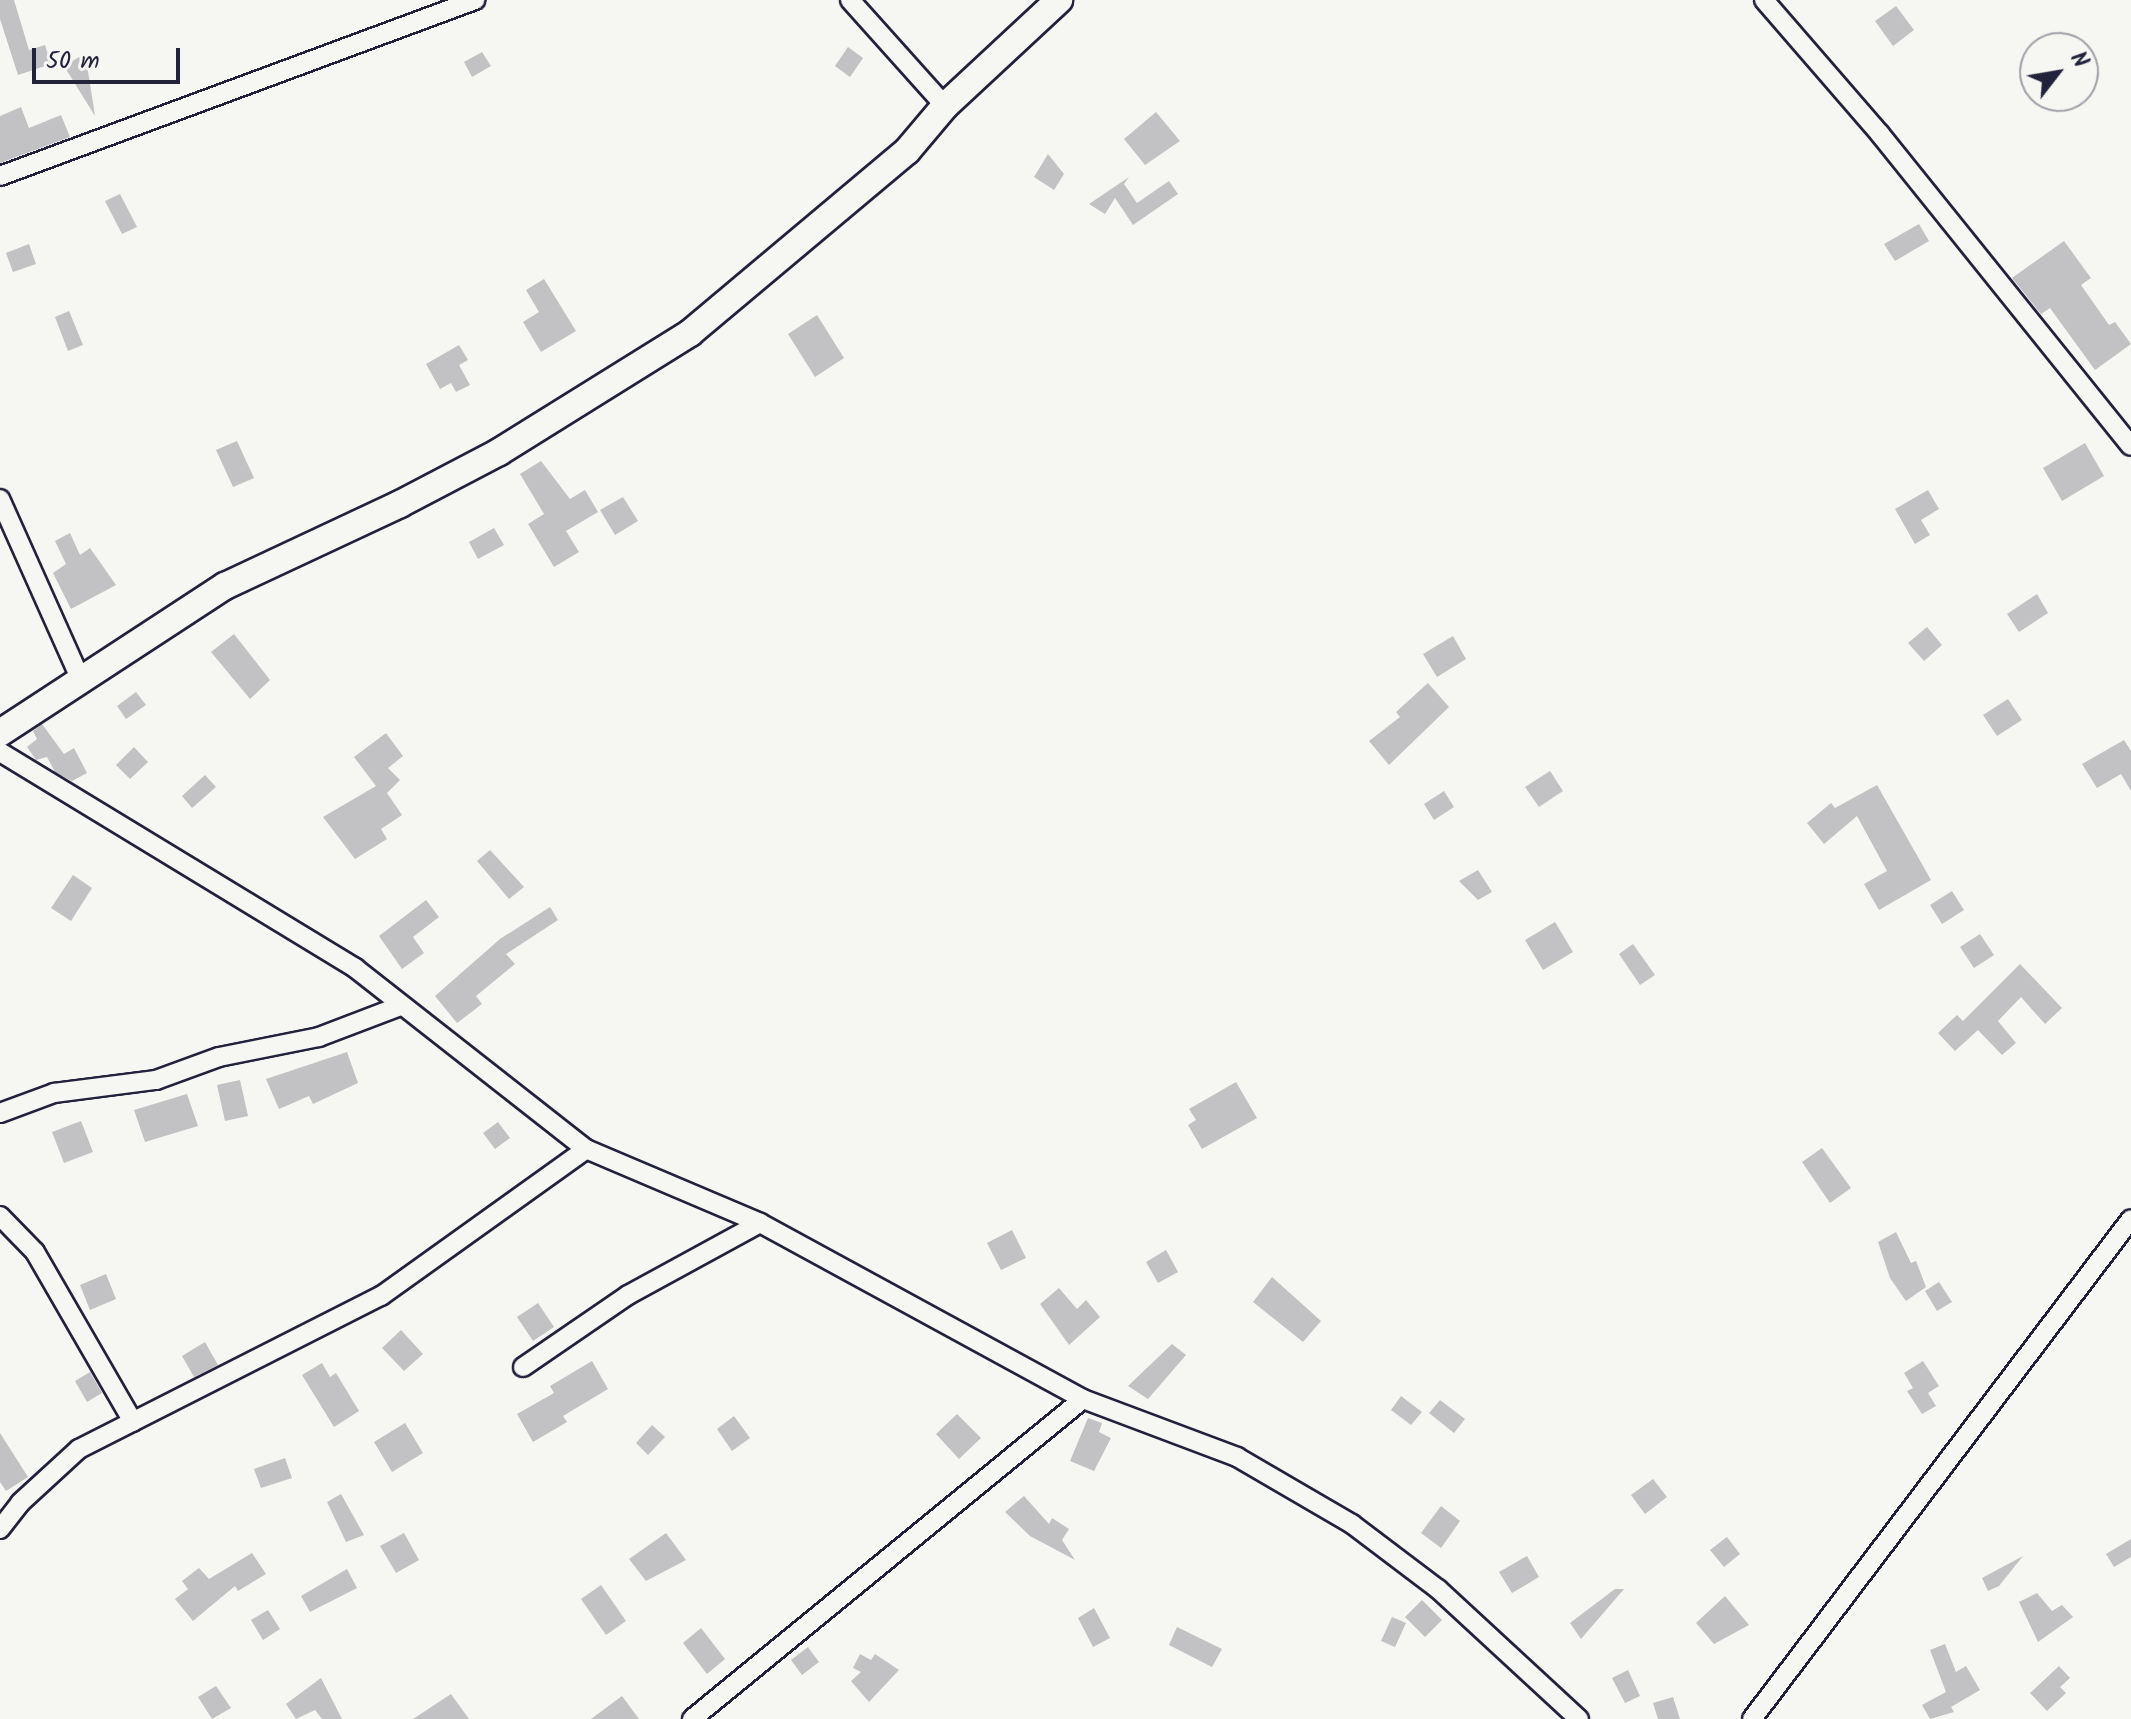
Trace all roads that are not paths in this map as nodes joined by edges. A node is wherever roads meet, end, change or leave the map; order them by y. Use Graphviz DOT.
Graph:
graph roads {
  1 [pos="850,0"];
  2 [pos="1059,0"];
  3 [pos="1764,0"];
  4 [pos="468,1"];
  5 [pos="945,106"];
  6 [pos="0,176"];
  7 [pos="2131,446"];
  8 [pos="0,499"];
  9 [pos="81,680"];
  10 [pos="0,733"];
  11 [pos="0,752"];
  12 [pos="400,1006"];
  13 [pos="0,1113"];
  14 [pos="586,1149"];
  15 [pos="0,1216"];
  16 [pos="2131,1219"];
  17 [pos="760,1223"];
  18 [pos="523,1367"];
  19 [pos="1083,1399"];
  20 [pos="133,1422"];
  21 [pos="0,1529"];
  22 [pos="692,1719"];
  23 [pos="1579,1719"];
  24 [pos="1752,1719"];
  1 -- 5 [label="street"];
  2 -- 5 [label="street"];
  3 -- 7 [label="street"];
  4 -- 6 [label="street"];
  5 -- 9 [label="street"];
  8 -- 9 [label="street"];
  9 -- 10 [label="street"];
  11 -- 12 [label="street"];
  12 -- 13 [label="street"];
  12 -- 14 [label="street"];
  14 -- 17 [label="street"];
  14 -- 20 [label="street"];
  15 -- 20 [label="street"];
  16 -- 24 [label="street"];
  17 -- 18 [label="street"];
  17 -- 19 [label="street"];
  19 -- 22 [label="street"];
  19 -- 23 [label="street"];
  20 -- 21 [label="street"];
}
